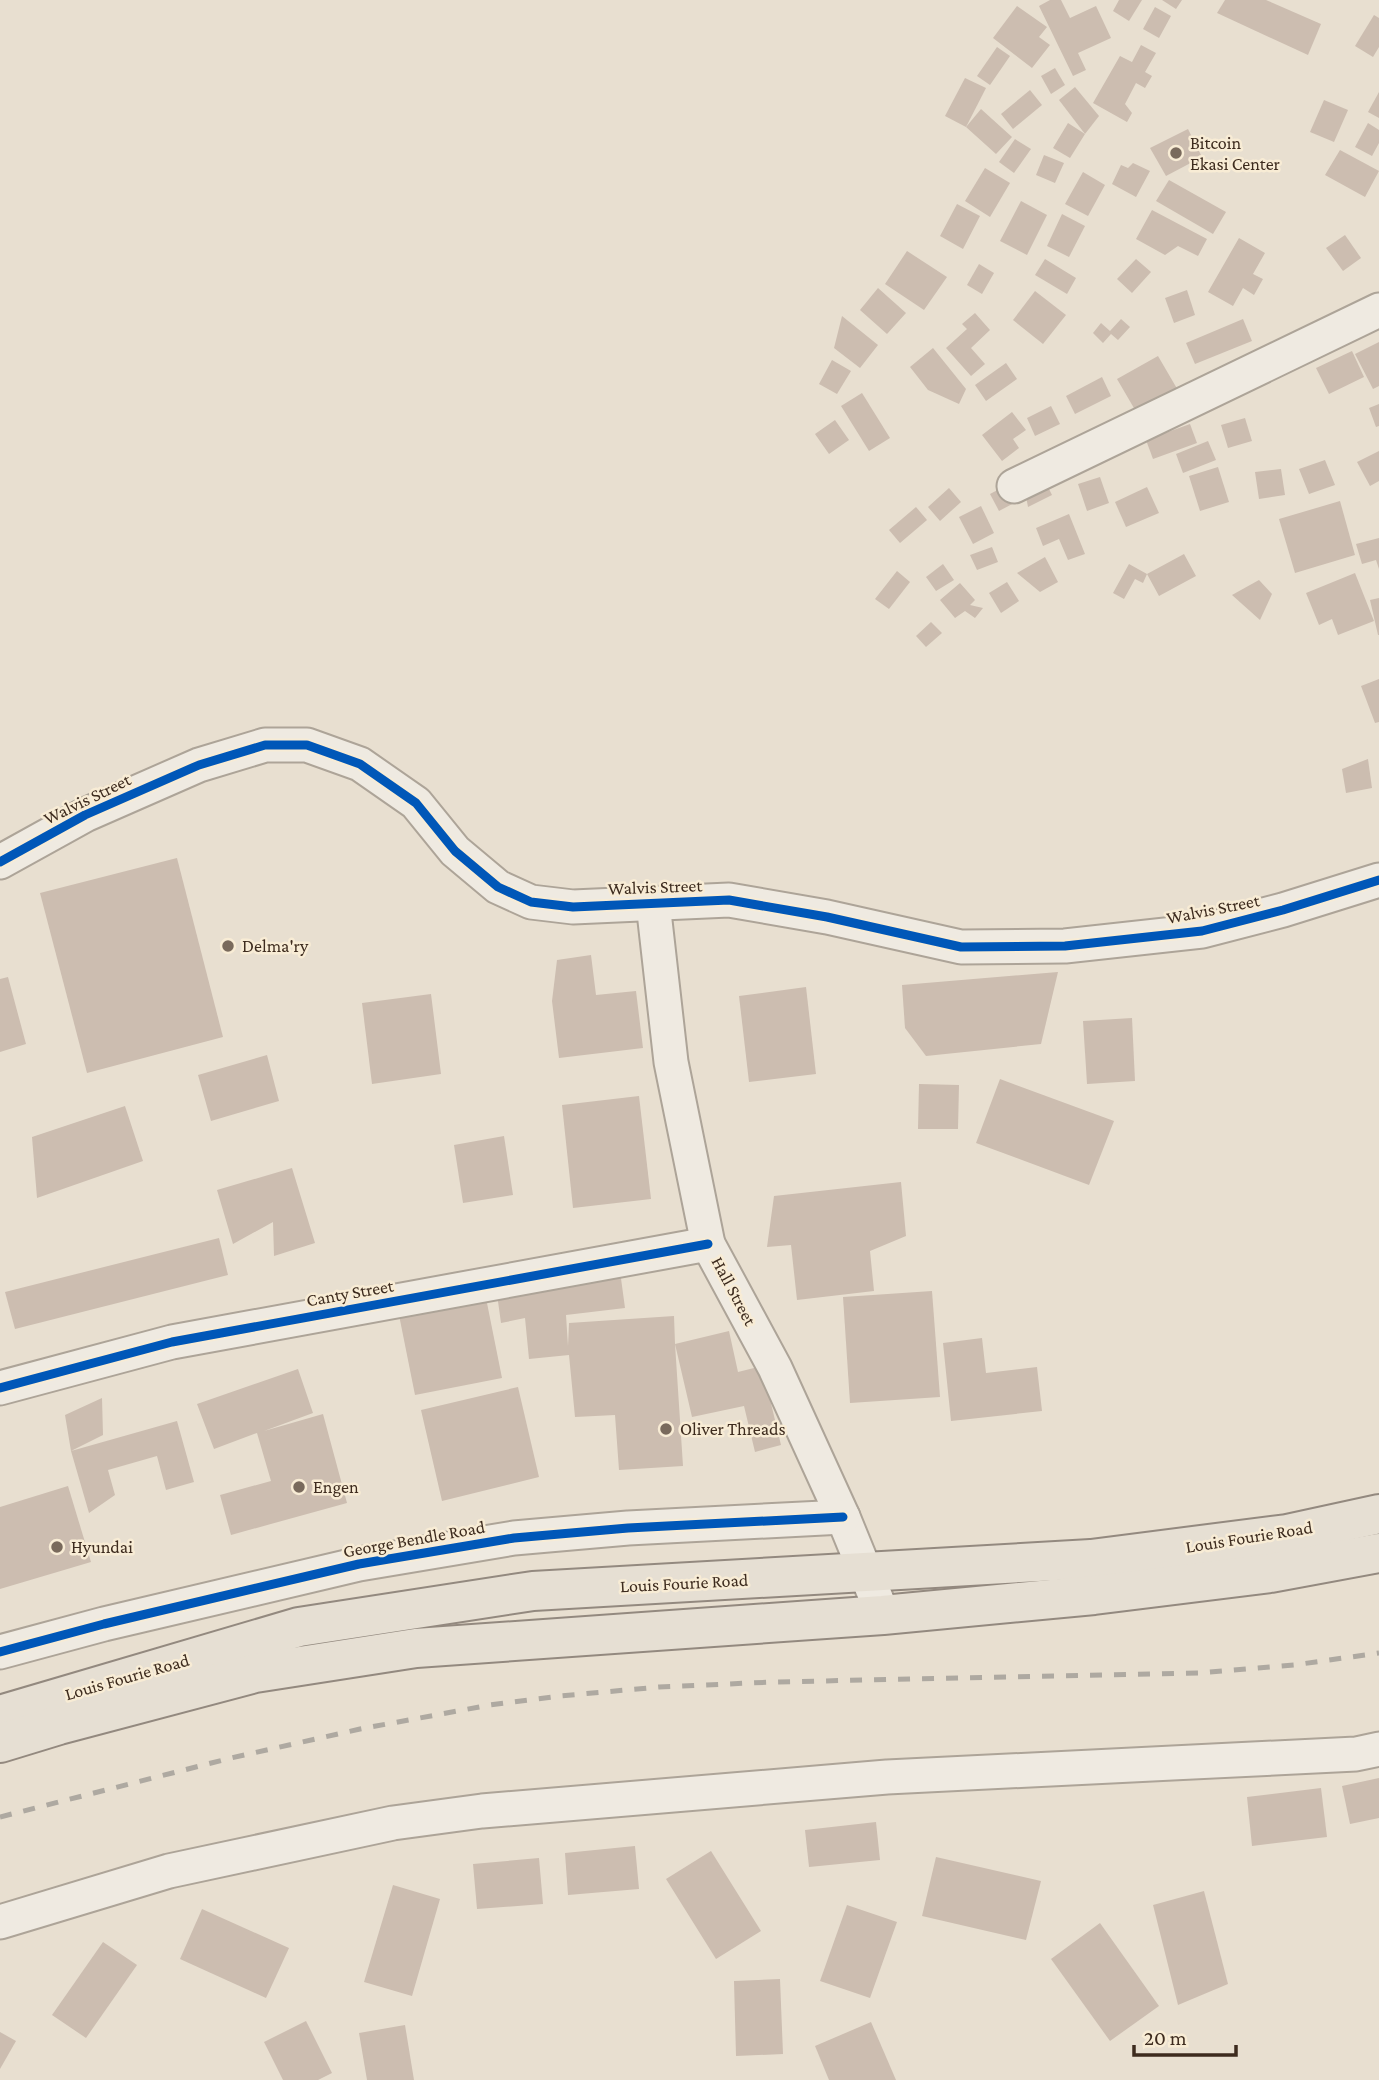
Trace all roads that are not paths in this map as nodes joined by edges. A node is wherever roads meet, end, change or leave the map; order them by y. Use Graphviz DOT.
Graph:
graph roads {
  1 [pos="1379,310"];
  2 [pos="1014,486"];
  3 [pos="0,862"];
  4 [pos="1379,880"];
  5 [pos="653,903"];
  6 [pos="708,1244"];
  7 [pos="0,1388"];
  8 [pos="1379,1514"];
  9 [pos="844,1517"];
  10 [pos="1379,1553"];
  11 [pos="865,1572"];
  12 [pos="883,1615"];
  13 [pos="0,1652"];
  14 [pos="0,1715"];
  15 [pos="0,1743"];
  16 [pos="1379,1749"];
  17 [pos="0,1922"];
  1 -- 2 [label="street"];
  3 -- 5 [label="street, Walvis Street"];
  4 -- 5 [label="street, Walvis Street"];
  5 -- 6 [label="street, Hall Street"];
  6 -- 7 [label="street, Canty Street"];
  6 -- 9 [label="street, Hall Street"];
  8 -- 11 [label="main road, Louis Fourie Road"];
  9 -- 11 [label="street, Hall Street"];
  9 -- 13 [label="street, George Bendle Road"];
  10 -- 12 [label="main road, Louis Fourie Road"];
  11 -- 12 [label="street, Hall Street"];
  11 -- 14 [label="main road, Louis Fourie Road"];
  12 -- 15 [label="main road, Louis Fourie Road"];
  16 -- 17 [label="street"];
}
